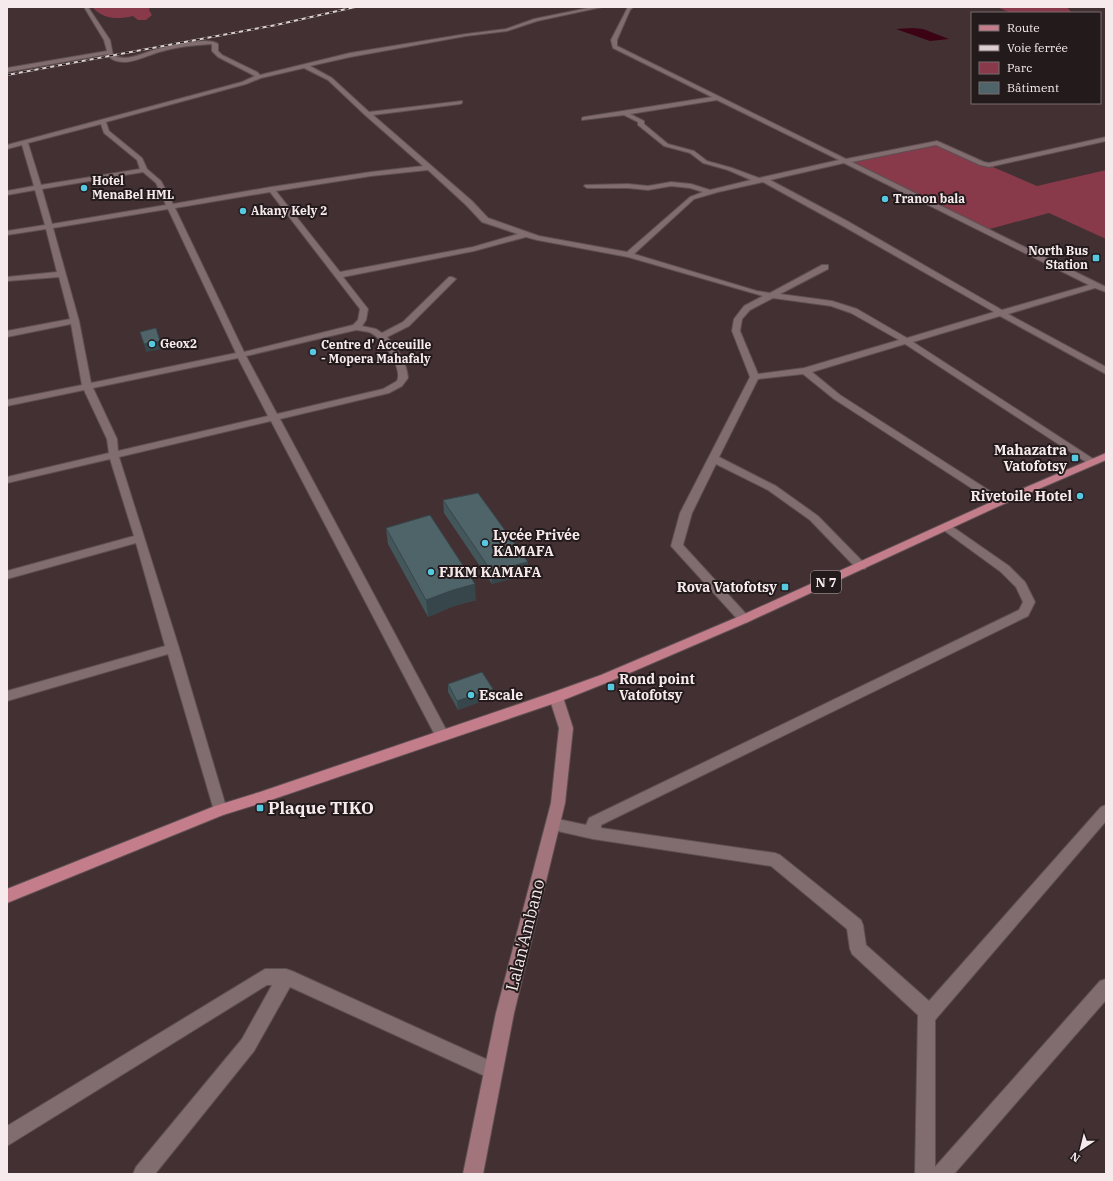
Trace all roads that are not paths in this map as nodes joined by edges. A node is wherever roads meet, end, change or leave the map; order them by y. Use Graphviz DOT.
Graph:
graph roads {
  1 [pos="86,7"];
  2 [pos="600,7"];
  3 [pos="631,7"];
  4 [pos="110,52"];
  5 [pos="304,66"];
  6 [pos="7,70"];
  7 [pos="259,77"];
  8 [pos="718,98"];
  9 [pos="460,102"];
  10 [pos="625,113"];
  11 [pos="367,114"];
  12 [pos="584,119"];
  13 [pos="103,121"];
  14 [pos="1106,139"];
  15 [pos="24,142"];
  16 [pos="7,147"];
  17 [pos="845,161"];
  18 [pos="430,168"];
  19 [pos="144,170"];
  20 [pos="762,180"];
  21 [pos="587,186"];
  22 [pos="38,188"];
  23 [pos="271,190"];
  24 [pos="709,192"];
  25 [pos="7,193"];
  26 [pos="172,206"];
  27 [pos="48,227"];
  28 [pos="7,233"];
  29 [pos="527,234"];
  30 [pos="629,255"];
  31 [pos="825,267"];
  32 [pos="62,274"];
  33 [pos="339,276"];
  34 [pos="7,279"];
  35 [pos="452,279"];
  36 [pos="1096,285"];
  37 [pos="1106,290"];
  38 [pos="769,295"];
  39 [pos="1001,313"];
  40 [pos="75,321"];
  41 [pos="356,327"];
  42 [pos="7,334"];
  43 [pos="382,336"];
  44 [pos="906,341"];
  45 [pos="241,355"];
  46 [pos="805,371"];
  47 [pos="1106,371"];
  48 [pos="755,376"];
  49 [pos="87,386"];
  50 [pos="7,402"];
  51 [pos="275,418"];
  52 [pos="114,456"];
  53 [pos="1106,456"];
  54 [pos="714,458"];
  55 [pos="1093,462"];
  56 [pos="7,480"];
  57 [pos="1000,502"];
  58 [pos="946,528"];
  59 [pos="140,538"];
  60 [pos="861,566"];
  61 [pos="7,574"];
  62 [pos="744,619"];
  63 [pos="173,648"];
  64 [pos="7,696"];
  65 [pos="556,697"];
  66 [pos="442,735"];
  67 [pos="220,810"];
  68 [pos="1106,811"];
  69 [pos="553,824"];
  70 [pos="593,833"];
  71 [pos="7,896"];
  72 [pos="286,977"];
  73 [pos="1106,987"];
  74 [pos="929,1013"];
  75 [pos="494,1071"];
  76 [pos="7,1137"];
  77 [pos="143,1174"];
  78 [pos="473,1174"];
  79 [pos="926,1174"];
  80 [pos="941,1174"];
  1 -- 4 [label="street"];
  2 -- 5 [label="street"];
  3 -- 8 [label="street"];
  4 -- 6 [label="street"];
  4 -- 7 [label="street"];
  5 -- 7 [label="street"];
  5 -- 11 [label="street"];
  7 -- 13 [label="street"];
  8 -- 10 [label="street"];
  8 -- 17 [label="street"];
  9 -- 11 [label="street"];
  10 -- 12 [label="street"];
  10 -- 20 [label="street"];
  11 -- 18 [label="street"];
  13 -- 15 [label="street"];
  13 -- 19 [label="street"];
  14 -- 17 [label="street"];
  15 -- 16 [label="street"];
  15 -- 22 [label="street"];
  17 -- 20 [label="street"];
  17 -- 36 [label="street"];
  18 -- 23 [label="street"];
  18 -- 29 [label="street"];
  19 -- 22 [label="street"];
  19 -- 26 [label="street"];
  20 -- 24 [label="street"];
  20 -- 39 [label="street"];
  21 -- 24 [label="street"];
  22 -- 25 [label="street"];
  22 -- 27 [label="street"];
  23 -- 26 [label="street"];
  23 -- 33 [label="street"];
  24 -- 30 [label="street"];
  26 -- 27 [label="street"];
  26 -- 45 [label="street"];
  27 -- 28 [label="street"];
  27 -- 32 [label="street"];
  29 -- 30 [label="street"];
  29 -- 33 [label="street"];
  30 -- 38 [label="street"];
  31 -- 38 [label="street"];
  32 -- 34 [label="street"];
  32 -- 40 [label="street"];
  33 -- 41 [label="street"];
  35 -- 43 [label="street"];
  36 -- 37 [label="street"];
  36 -- 39 [label="street"];
  38 -- 44 [label="street"];
  38 -- 48 [label="street"];
  39 -- 44 [label="street"];
  39 -- 47 [label="street"];
  40 -- 42 [label="street"];
  40 -- 49 [label="street"];
  41 -- 43 [label="street"];
  41 -- 45 [label="street"];
  43 -- 51 [label="street"];
  44 -- 46 [label="street"];
  44 -- 55 [label="street"];
  45 -- 49 [label="street"];
  45 -- 51 [label="street"];
  46 -- 48 [label="street"];
  46 -- 57 [label="street"];
  48 -- 54 [label="street"];
  49 -- 50 [label="street"];
  49 -- 52 [label="street"];
  51 -- 52 [label="street"];
  51 -- 66 [label="street"];
  52 -- 56 [label="street"];
  52 -- 59 [label="street"];
  53 -- 55 [label="main road, N 7"];
  54 -- 60 [label="street"];
  54 -- 62 [label="street"];
  55 -- 57 [label="main road, N 7"];
  57 -- 58 [label="main road, N 7"];
  58 -- 60 [label="main road, N 7"];
  58 -- 70 [label="street"];
  59 -- 61 [label="street"];
  59 -- 63 [label="street"];
  60 -- 62 [label="main road, N 7"];
  62 -- 65 [label="main road, N 7"];
  63 -- 64 [label="street"];
  63 -- 67 [label="street"];
  65 -- 66 [label="main road, N 7"];
  65 -- 69 [label="street, Lalan'Ambano"];
  66 -- 67 [label="main road, N 7"];
  67 -- 71 [label="main road, N 7"];
  68 -- 74 [label="street"];
  69 -- 70 [label="street"];
  69 -- 75 [label="street, Lalan'Ambano"];
  70 -- 74 [label="street"];
  72 -- 75 [label="street"];
  72 -- 76 [label="street"];
  72 -- 77 [label="street"];
  73 -- 80 [label="street"];
  74 -- 79 [label="street"];
  75 -- 78 [label="street, Lalan'Ambano"];
}
